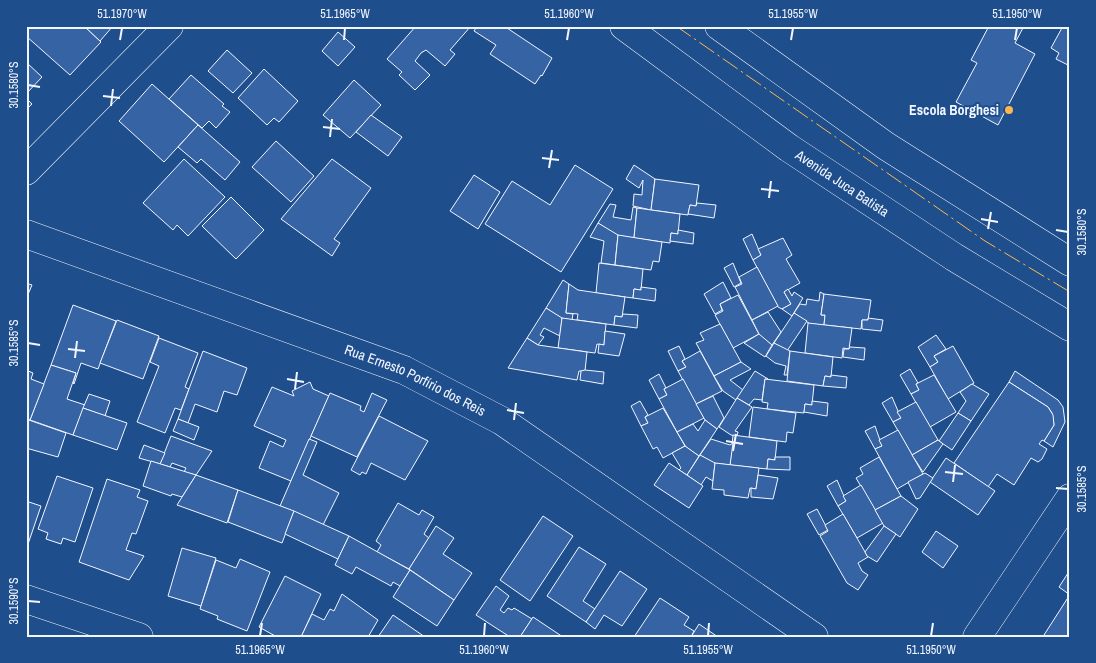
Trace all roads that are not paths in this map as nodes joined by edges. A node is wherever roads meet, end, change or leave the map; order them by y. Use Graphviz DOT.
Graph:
graph roads {
  1 [pos="169,26"];
  2 [pos="624,26"];
  3 [pos="718,26"];
  4 [pos="26,171"];
  5 [pos="26,234"];
  6 [pos="1070,262"];
  7 [pos="1070,327"];
  8 [pos="1070,498"];
  9 [pos="26,599"];
  10 [pos="139,637"];
  11 [pos="814,637"];
  12 [pos="977,637"];
  1 -- 4 [label="street"];
  2 -- 7 [label="street, Avenida Juca Batista"];
  3 -- 6 [label="street"];
  5 -- 11 [label="street, Rua Ernesto Porfírio dos Reis"];
  8 -- 12 [label="street"];
  9 -- 10 [label="street"];
}
